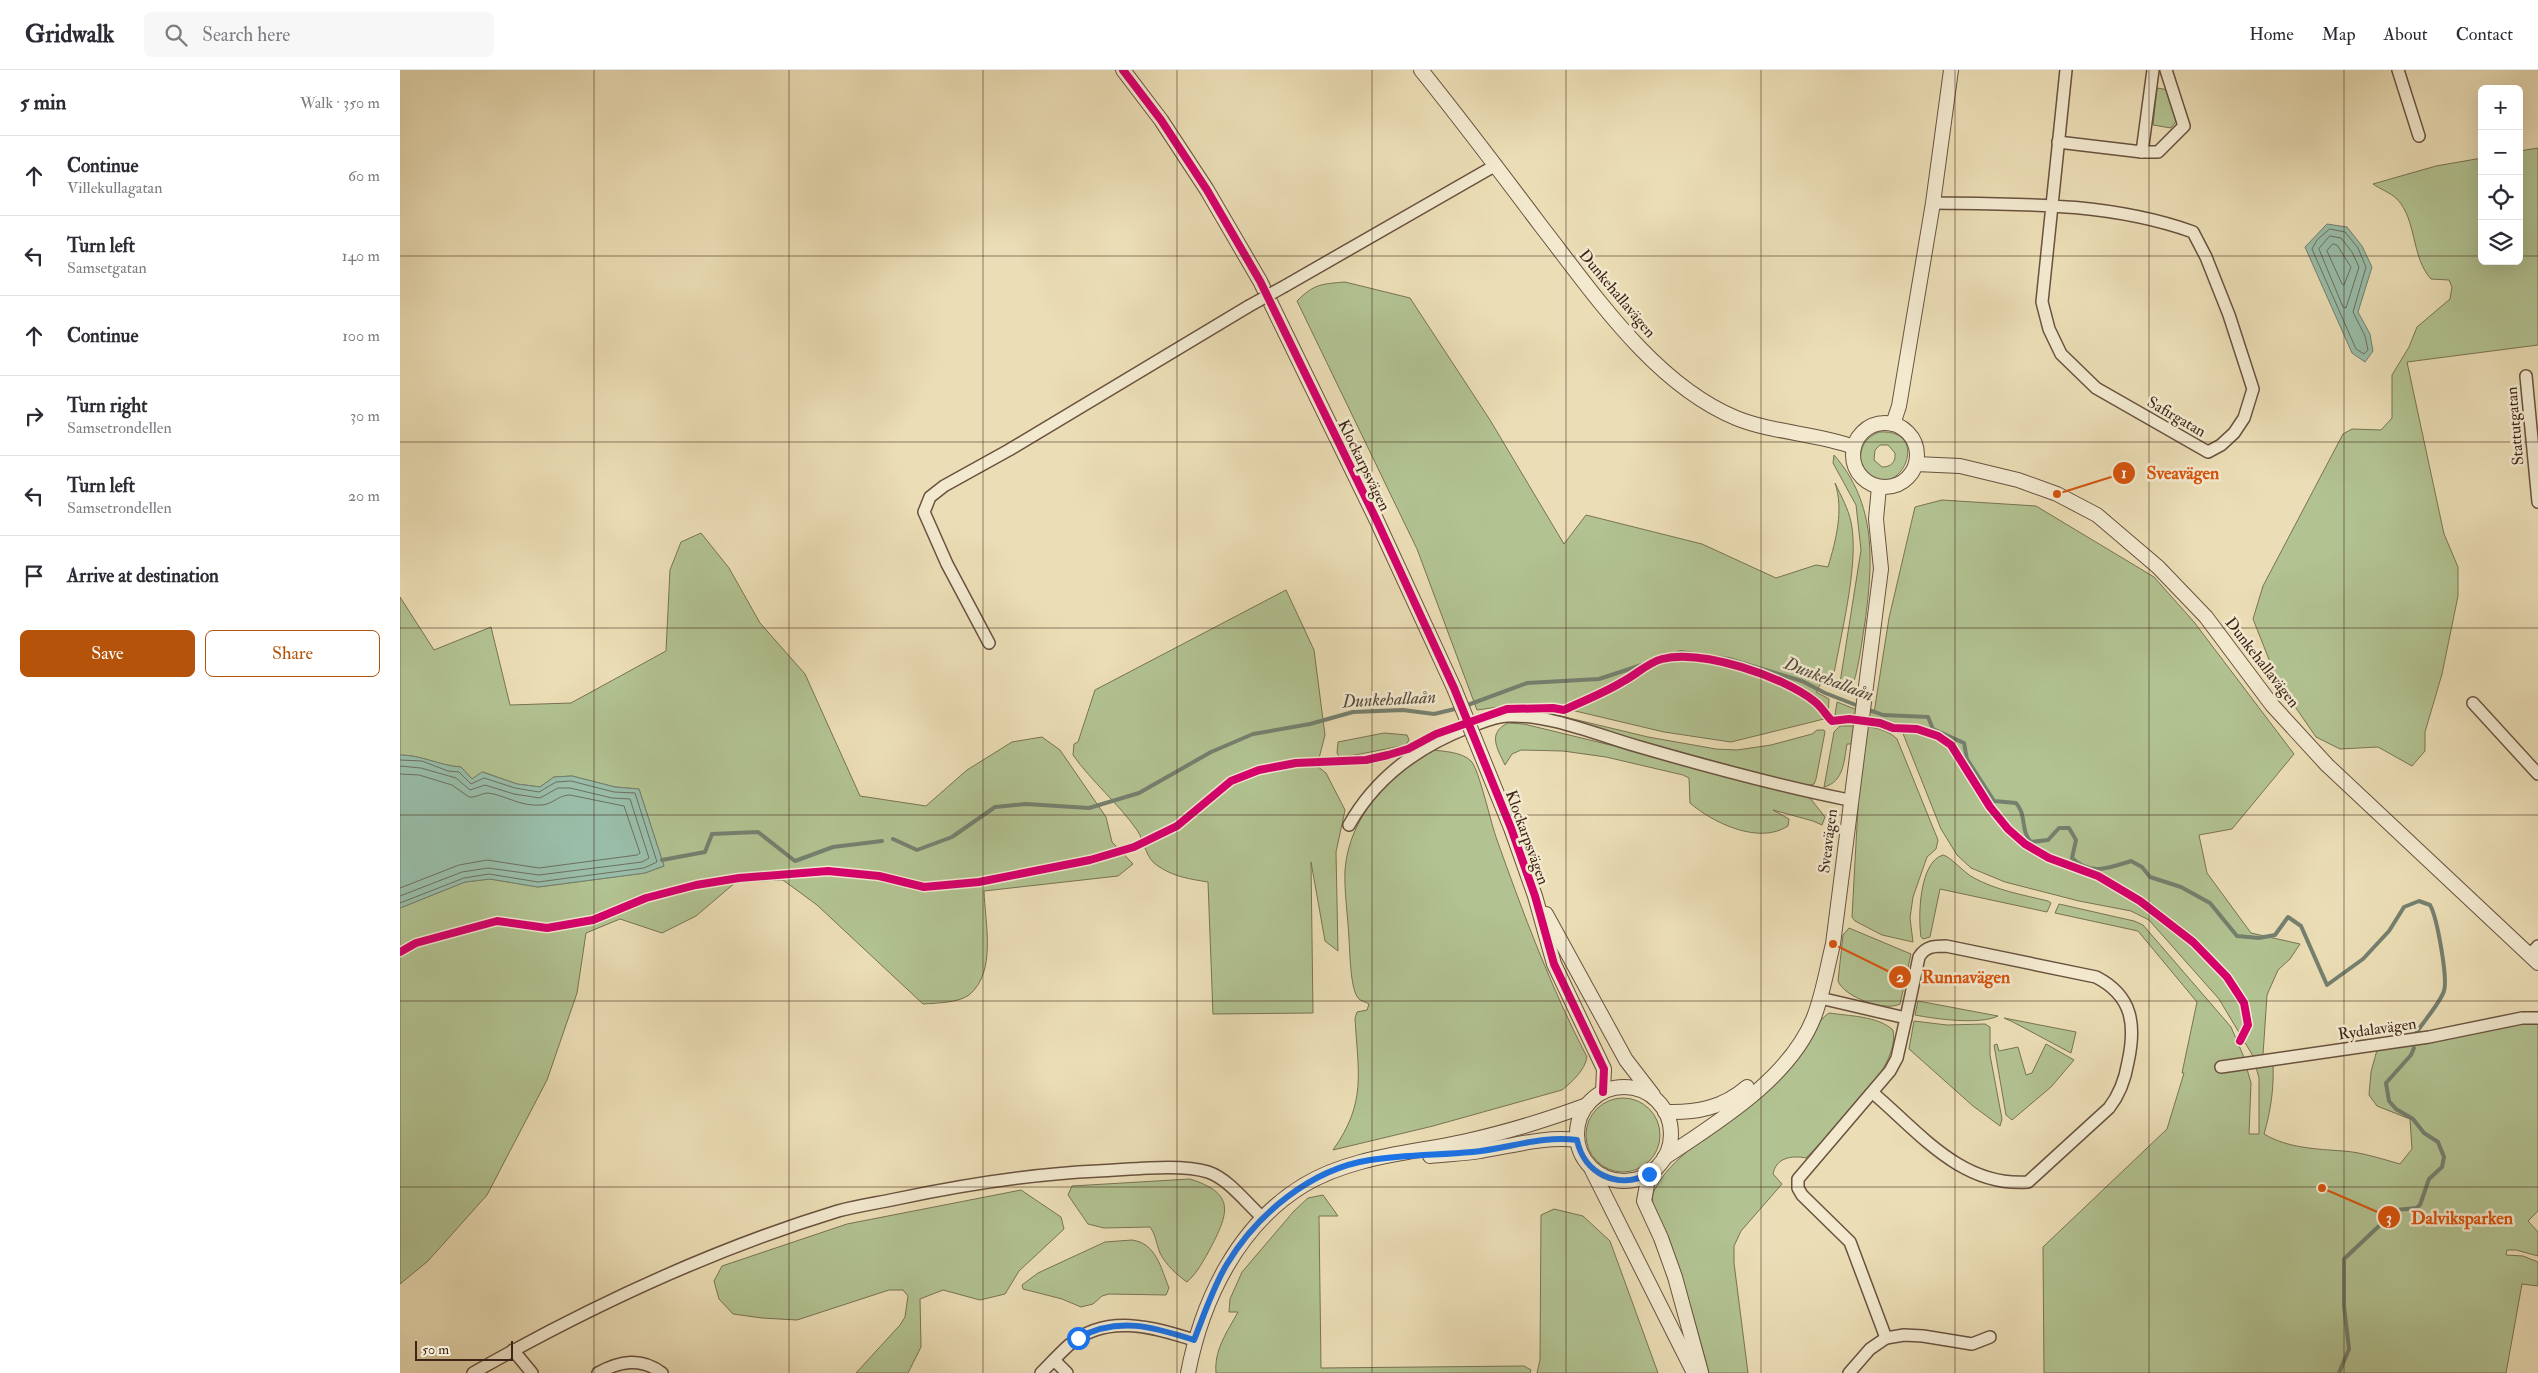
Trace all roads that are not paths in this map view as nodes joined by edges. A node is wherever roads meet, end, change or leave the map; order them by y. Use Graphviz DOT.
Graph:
graph roads {
  1 [pos="1123,70"];
  2 [pos="1421,70"];
  3 [pos="1951,70"];
  4 [pos="2066,70"];
  5 [pos="2153,70"];
  6 [pos="2166,70"];
  7 [pos="2398,70"];
  8 [pos="2419,136"];
  9 [pos="2058,142"];
  10 [pos="2142,152"];
  11 [pos="1496,165"];
  12 [pos="1933,203"];
  13 [pos="2052,205"];
  14 [pos="2526,376"];
  15 [pos="1894,424"];
  16 [pos="1854,447"];
  17 [pos="1916,464"];
  18 [pos="1879,487"];
  19 [pos="2538,502"];
  20 [pos="989,643"];
  21 [pos="2473,703"];
  22 [pos="2538,774"];
  23 [pos="1849,800"];
  24 [pos="1349,825"];
  25 [pos="1535,896"];
  26 [pos="2535,954"];
  27 [pos="1820,998"];
  28 [pos="1906,1018"];
  29 [pos="2538,1018"];
  30 [pos="1814,1019"];
  31 [pos="2221,1066"];
  32 [pos="1603,1092"];
  33 [pos="1873,1093"];
  34 [pos="1587,1105"];
  35 [pos="1661,1107"];
  36 [pos="1577,1140"];
  37 [pos="1664,1158"];
  38 [pos="1369,1160"];
  39 [pos="1590,1167"];
  40 [pos="1649,1174"];
  41 [pos="1263,1218"];
  42 [pos="1990,1336"];
  43 [pos="1886,1338"];
  44 [pos="1194,1340"];
  45 [pos="513,1350"];
  46 [pos="1054,1360"];
  47 [pos="473,1373"];
  48 [pos="532,1373"];
  49 [pos="598,1373"];
  50 [pos="662,1373"];
  51 [pos="1041,1373"];
  52 [pos="1067,1373"];
  53 [pos="1188,1373"];
  54 [pos="1694,1373"];
  55 [pos="1701,1373"];
  56 [pos="1848,1373"];
  1 -- 25 [label="street, Klockarpsvägen, bridge"];
  2 -- 11 [label="street, Dunkehallavägen"];
  3 -- 12 [label="street"];
  4 -- 9 [label="street"];
  5 -- 10 [label="street"];
  6 -- 10 [label="street"];
  7 -- 8 [label="street"];
  9 -- 10 [label="street"];
  9 -- 13 [label="street"];
  11 -- 16 [label="street, Dunkehallavägen"];
  11 -- 20 [label="street, bridge"];
  12 -- 13 [label="street, Safirgatan"];
  12 -- 15 [label="street"];
  13 -- 13 [label="street, Safirgatan"];
  14 -- 19 [label="street, Stattutgatan"];
  15 -- 16 [label="street"];
  15 -- 17 [label="street"];
  16 -- 18 [label="street"];
  17 -- 18 [label="street"];
  17 -- 26 [label="street, Dunkehallavägen"];
  18 -- 23 [label="street, Sveavägen"];
  21 -- 22 [label="street"];
  23 -- 24 [label="street"];
  23 -- 27 [label="street, Sveavägen"];
  25 -- 32 [label="street"];
  25 -- 35 [label="street"];
  27 -- 28 [label="street"];
  27 -- 30 [label="street, Sveavägen"];
  28 -- 33 [label="street"];
  28 -- 33 [label="street"];
  29 -- 31 [label="street, Rydalavägen"];
  30 -- 35 [label="street"];
  30 -- 37 [label="street"];
  32 -- 34 [label="street"];
  32 -- 35 [label="street"];
  33 -- 43 [label="street"];
  34 -- 36 [label="street"];
  34 -- 38 [label="street"];
  35 -- 37 [label="street"];
  36 -- 38 [label="street"];
  36 -- 39 [label="street"];
  37 -- 40 [label="street"];
  38 -- 41 [label="street"];
  39 -- 40 [label="street"];
  39 -- 54 [label="street"];
  40 -- 55 [label="street"];
  41 -- 44 [label="street"];
  41 -- 45 [label="street"];
  42 -- 43 [label="street"];
  43 -- 56 [label="street"];
  44 -- 46 [label="street"];
  44 -- 53 [label="street"];
  45 -- 47 [label="street"];
  45 -- 48 [label="street"];
  46 -- 51 [label="street"];
  46 -- 52 [label="street"];
  49 -- 50 [label="street"];
}
